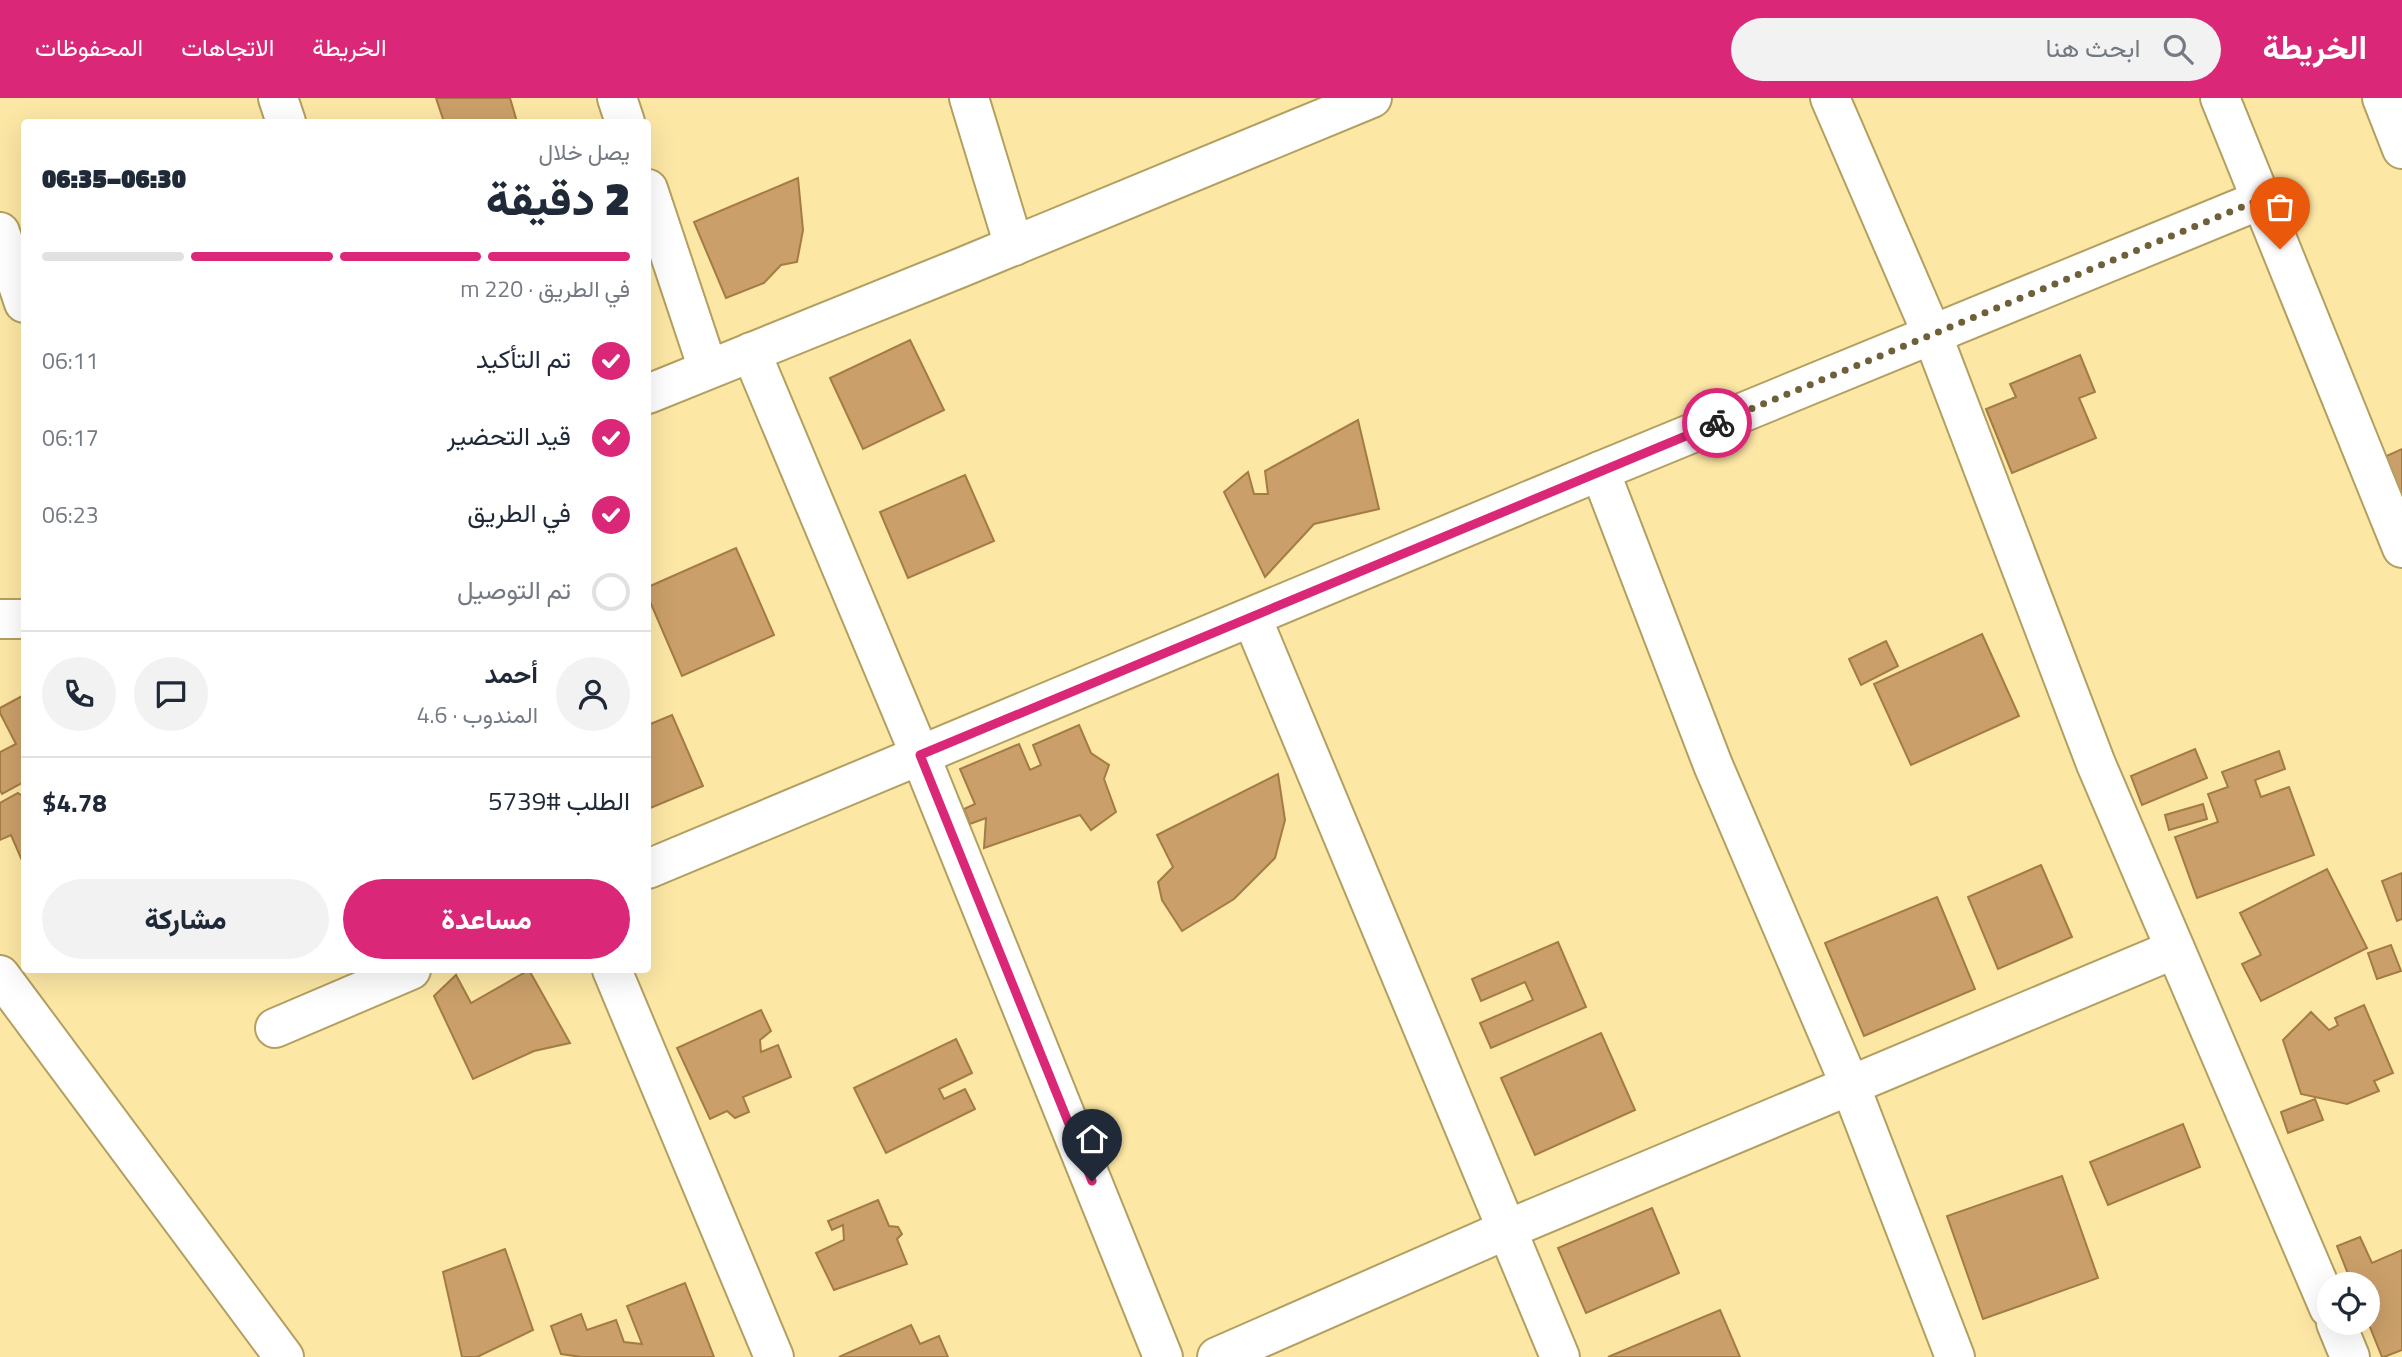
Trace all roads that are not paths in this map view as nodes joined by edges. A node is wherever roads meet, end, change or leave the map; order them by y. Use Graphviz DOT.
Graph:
graph roads {
  1 [pos="278,98"];
  2 [pos="617,98"];
  3 [pos="969,98"];
  4 [pos="1372,98"];
  5 [pos="1830,98"];
  6 [pos="2220,98"];
  7 [pos="2382,98"];
  8 [pos="1319,108"];
  9 [pos="285,119"];
  10 [pos="624,119"];
  11 [pos="2402,149"];
  12 [pos="651,198"];
  13 [pos="2259,200"];
  14 [pos="0,232"];
  15 [pos="1014,246"];
  16 [pos="21,294"];
  17 [pos="1932,334"];
  18 [pos="751,352"];
  19 [pos="708,369"];
  20 [pos="651,393"];
  21 [pos="1600,471"];
  22 [pos="2402,548"];
  23 [pos="1252,618"];
  24 [pos="21,619"];
  25 [pos="0,620"];
  26 [pos="920,755"];
  27 [pos="651,868"];
  28 [pos="2175,949"];
  29 [pos="404,973"];
  30 [pos="613,973"];
  31 [pos="0,975"];
  32 [pos="275,1028"];
  33 [pos="1850,1085"];
  34 [pos="1506,1230"];
  35 [pos="2317,1280"];
  36 [pos="2341,1335"];
  37 [pos="284,1357"];
  38 [pos="774,1357"];
  39 [pos="1163,1357"];
  40 [pos="1217,1357"];
  41 [pos="1560,1357"];
  42 [pos="1955,1357"];
  43 [pos="2350,1357"];
  1 -- 9 [label="street"];
  2 -- 10 [label="street"];
  3 -- 15 [label="street"];
  4 -- 8 [label="street"];
  5 -- 17 [label="street"];
  6 -- 13 [label="street"];
  7 -- 11 [label="street"];
  8 -- 15 [label="street"];
  12 -- 19 [label="street"];
  13 -- 17 [label="street"];
  13 -- 22 [label="street"];
  14 -- 16 [label="street"];
  15 -- 18 [label="street"];
  17 -- 21 [label="street"];
  17 -- 28 [label="street"];
  18 -- 19 [label="street"];
  18 -- 26 [label="street"];
  19 -- 20 [label="street"];
  21 -- 23 [label="street"];
  21 -- 33 [label="street"];
  23 -- 26 [label="street"];
  23 -- 34 [label="street"];
  24 -- 25 [label="street"];
  26 -- 27 [label="street"];
  26 -- 39 [label="street"];
  28 -- 33 [label="street"];
  28 -- 35 [label="street"];
  29 -- 32 [label="street"];
  30 -- 38 [label="street"];
  31 -- 37 [label="street"];
  33 -- 34 [label="street"];
  33 -- 42 [label="street"];
  34 -- 40 [label="street"];
  34 -- 41 [label="street"];
  36 -- 43 [label="street"];
}
